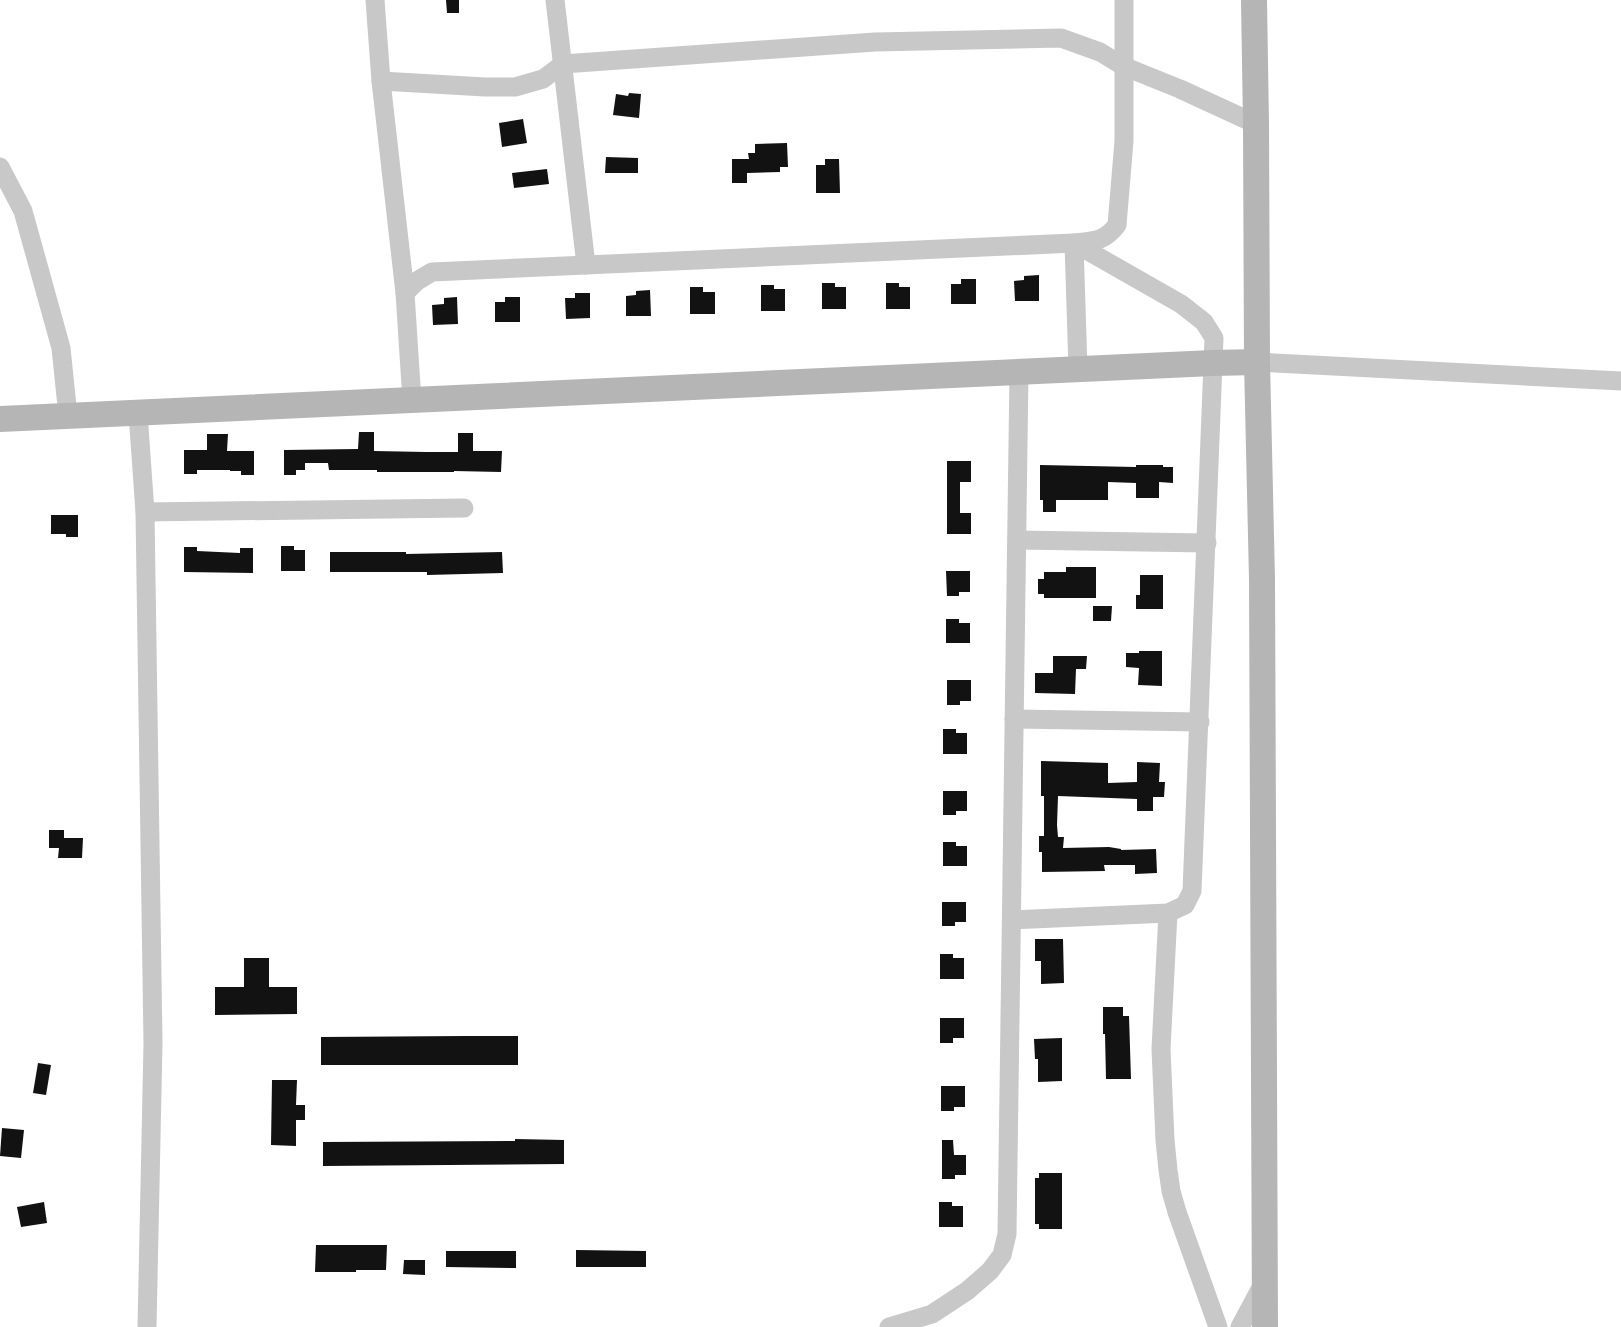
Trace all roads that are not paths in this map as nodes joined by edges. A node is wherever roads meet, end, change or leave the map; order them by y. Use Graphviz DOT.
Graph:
graph roads {
  1 [pos="375,0"];
  2 [pos="556,0"];
  3 [pos="1124,0"];
  4 [pos="1254,0"];
  5 [pos="563,64"];
  6 [pos="1123,66"];
  7 [pos="381,81"];
  8 [pos="1256,124"];
  9 [pos="0,167"];
  10 [pos="1074,243"];
  11 [pos="586,265"];
  12 [pos="405,294"];
  13 [pos="1214,362"];
  14 [pos="1257,362"];
  15 [pos="1078,369"];
  16 [pos="1019,372"];
  17 [pos="1621,381"];
  18 [pos="412,401"];
  19 [pos="138,413"];
  20 [pos="68,416"];
  21 [pos="0,419"];
  22 [pos="464,508"];
  23 [pos="144,512"];
  24 [pos="1017,540"];
  25 [pos="1206,543"];
  26 [pos="1014,719"];
  27 [pos="1200,722"];
  28 [pos="1168,914"];
  29 [pos="1012,920"];
  30 [pos="1266,1280"];
  31 [pos="147,1327"];
  32 [pos="889,1327"];
  33 [pos="1218,1327"];
  34 [pos="1240,1327"];
  35 [pos="1265,1327"];
  1 -- 7 [label="street"];
  2 -- 5 [label="street"];
  3 -- 6 [label="street"];
  4 -- 8 [label="street"];
  5 -- 6 [label="street"];
  5 -- 7 [label="street"];
  5 -- 11 [label="street"];
  6 -- 8 [label="street"];
  6 -- 10 [label="street"];
  7 -- 12 [label="street"];
  8 -- 14 [label="street"];
  9 -- 20 [label="street"];
  10 -- 11 [label="street"];
  10 -- 13 [label="street"];
  10 -- 15 [label="street"];
  11 -- 12 [label="street"];
  12 -- 18 [label="street"];
  13 -- 14 [label="street"];
  13 -- 15 [label="street"];
  13 -- 25 [label="street"];
  14 -- 17 [label="street"];
  14 -- 30 [label="street"];
  15 -- 16 [label="street"];
  16 -- 18 [label="street"];
  16 -- 24 [label="street"];
  18 -- 19 [label="street"];
  19 -- 20 [label="street"];
  19 -- 23 [label="street"];
  20 -- 21 [label="street"];
  22 -- 23 [label="street"];
  23 -- 31 [label="street"];
  24 -- 25 [label="street"];
  24 -- 26 [label="street"];
  25 -- 27 [label="street"];
  26 -- 27 [label="street"];
  26 -- 29 [label="street"];
  27 -- 28 [label="street"];
  28 -- 29 [label="street"];
  28 -- 33 [label="street"];
  29 -- 32 [label="street"];
  30 -- 34 [label="street"];
  30 -- 35 [label="street"];
}
